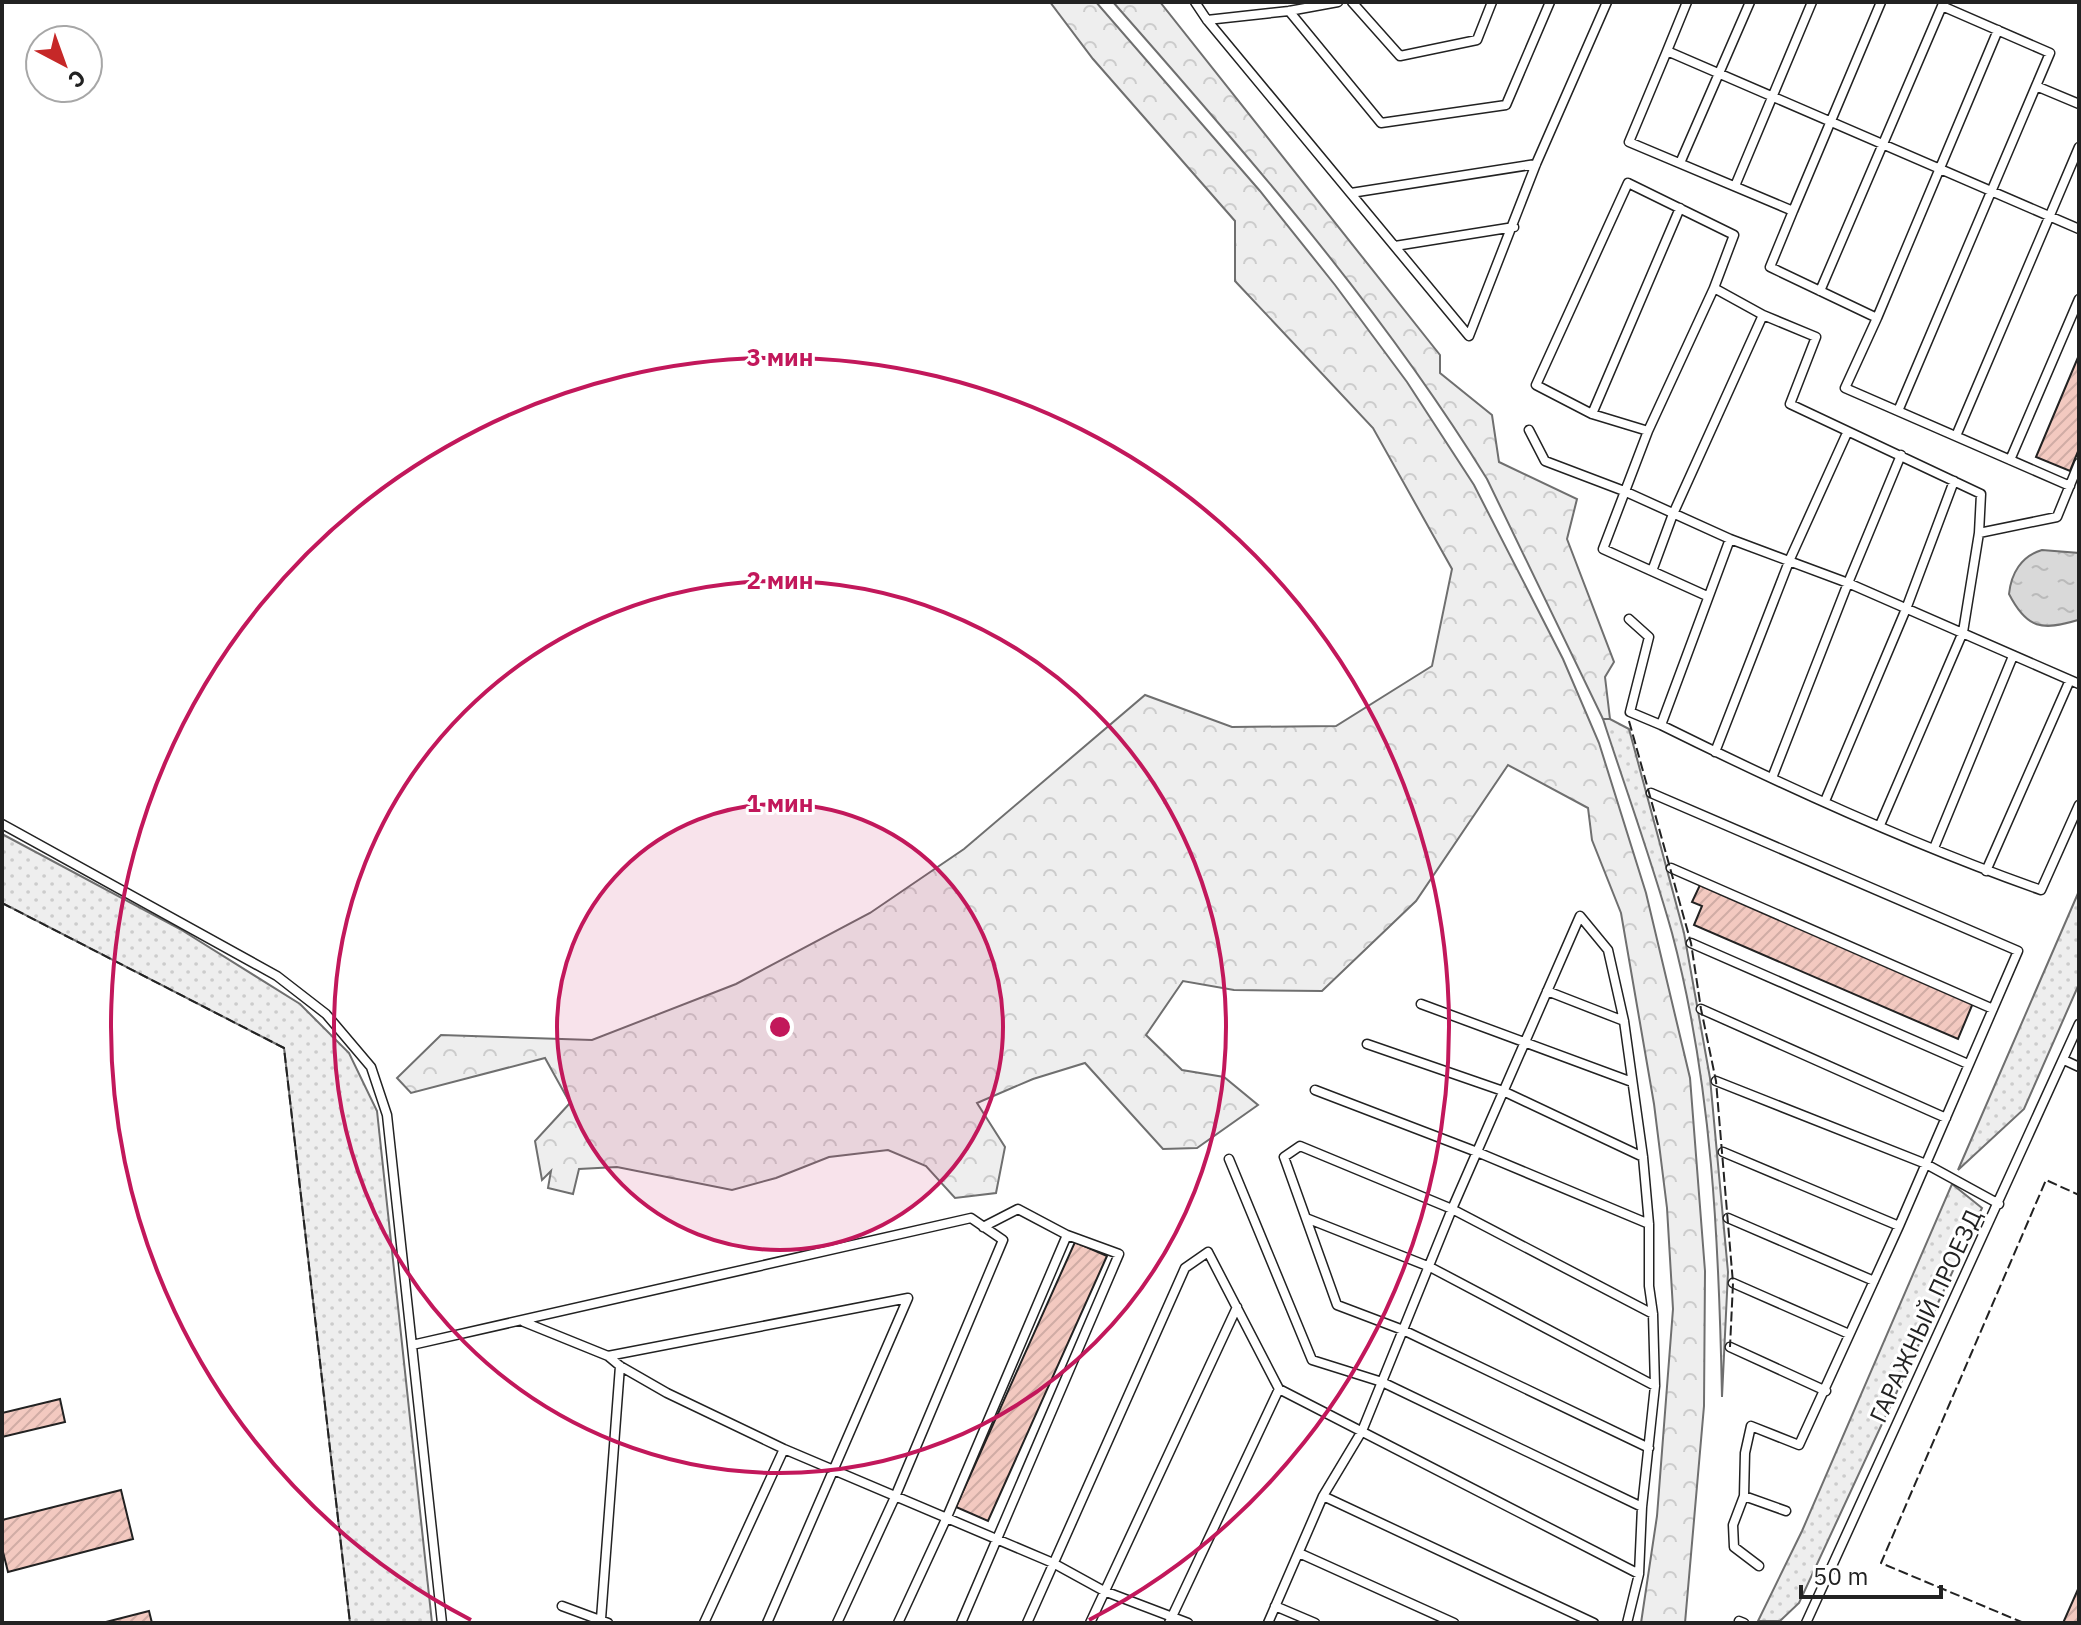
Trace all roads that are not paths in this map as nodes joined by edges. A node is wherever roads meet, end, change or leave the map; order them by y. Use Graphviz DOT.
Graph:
graph roads {
  1 [pos="1195,2"];
  2 [pos="1338,2"];
  3 [pos="1352,2"];
  4 [pos="1492,2"];
  5 [pos="1550,2"];
  6 [pos="1607,2"];
  7 [pos="1687,2"];
  8 [pos="1750,2"];
  9 [pos="1812,2"];
  10 [pos="1881,2"];
  11 [pos="1943,4"];
  12 [pos="1289,11"];
  13 [pos="1207,20"];
  14 [pos="1998,30"];
  15 [pos="1667,51"];
  16 [pos="1719,73"];
  17 [pos="2036,86"];
  18 [pos="1772,96"];
  19 [pos="2079,104"];
  20 [pos="1830,121"];
  21 [pos="1883,144"];
  22 [pos="2079,147"];
  23 [pos="1680,163"];
  24 [pos="1536,164"];
  25 [pos="1939,168"];
  26 [pos="1735,186"];
  27 [pos="1991,191"];
  28 [pos="1351,193"];
  29 [pos="1680,208"];
  30 [pos="1793,211"];
  31 [pos="2050,216"];
  32 [pos="1514,227"];
  33 [pos="2079,229"];
  34 [pos="1395,246"];
  35 [pos="1714,288"];
  36 [pos="1820,291"];
  37 [pos="2079,299"];
  38 [pos="1763,315"];
  39 [pos="1877,318"];
  40 [pos="1898,411"];
  41 [pos="1592,414"];
  42 [pos="1529,430"];
  43 [pos="1648,431"];
  44 [pos="1847,433"];
  45 [pos="1956,436"];
  46 [pos="1901,455"];
  47 [pos="2010,460"];
  48 [pos="2079,463"];
  49 [pos="1954,481"];
  50 [pos="2070,486"];
  51 [pos="1624,491"];
  52 [pos="1673,514"];
  53 [pos="1979,533"];
  54 [pos="1730,539"];
  55 [pos="1790,559"];
  56 [pos="1652,571"];
  57 [pos="1848,583"];
  58 [pos="1707,596"];
  59 [pos="1906,609"];
  60 [pos="1629,619"];
  61 [pos="1963,632"];
  62 [pos="2013,656"];
  63 [pos="2070,680"];
  64 [pos="2079,684"];
  65 [pos="1661,725"];
  66 [pos="1715,752"];
  67 [pos="1772,778"];
  68 [pos="1651,793"];
  69 [pos="1825,801"];
  70 [pos="2079,805"];
  71 [pos="2,824"];
  72 [pos="1880,825"];
  73 [pos="1934,848"];
  74 [pos="1671,868"];
  75 [pos="1986,871"];
  76 [pos="1691,943"];
  77 [pos="1547,991"];
  78 [pos="1421,1004"];
  79 [pos="1701,1009"];
  80 [pos="1993,1009"];
  81 [pos="1624,1021"];
  82 [pos="2079,1024"];
  83 [pos="1525,1041"];
  84 [pos="1367,1044"];
  85 [pos="2064,1060"];
  86 [pos="1968,1064"];
  87 [pos="2079,1067"];
  88 [pos="1716,1081"];
  89 [pos="1632,1082"];
  90 [pos="1315,1090"];
  91 [pos="1503,1091"];
  92 [pos="1946,1118"];
  93 [pos="1477,1152"];
  94 [pos="1723,1152"];
  95 [pos="1643,1157"];
  96 [pos="1229,1159"];
  97 [pos="1926,1164"];
  98 [pos="1999,1204"];
  99 [pos="1452,1209"];
  100 [pos="1306,1218"];
  101 [pos="1728,1218"];
  102 [pos="1649,1224"];
  103 [pos="1899,1226"];
  104 [pos="983,1227"];
  105 [pos="1067,1235"];
  106 [pos="1430,1267"];
  107 [pos="1874,1281"];
  108 [pos="1733,1283"];
  109 [pos="1237,1307"];
  110 [pos="1653,1314"];
  111 [pos="522,1321"];
  112 [pos="1403,1330"];
  113 [pos="1849,1334"];
  114 [pos="412,1345"];
  115 [pos="1730,1347"];
  116 [pos="608,1356"];
  117 [pos="620,1366"];
  118 [pos="1382,1382"];
  119 [pos="1655,1386"];
  120 [pos="1279,1389"];
  121 [pos="1826,1391"];
  122 [pos="1362,1431"];
  123 [pos="1649,1448"];
  124 [pos="784,1449"];
  125 [pos="835,1470"];
  126 [pos="1323,1496"];
  127 [pos="1744,1496"];
  128 [pos="895,1497"];
  129 [pos="1642,1507"];
  130 [pos="1786,1511"];
  131 [pos="947,1517"];
  132 [pos="995,1539"];
  133 [pos="1299,1553"];
  134 [pos="1053,1563"];
  135 [pos="1759,1566"];
  136 [pos="1639,1574"];
  137 [pos="1104,1591"];
  138 [pos="562,1606"];
  139 [pos="1275,1606"];
  140 [pos="1170,1619"];
  141 [pos="603,1621"];
  142 [pos="442,1623"];
  143 [pos="704,1623"];
  144 [pos="767,1623"];
  145 [pos="837,1623"];
  146 [pos="898,1623"];
  147 [pos="961,1623"];
  148 [pos="1027,1623"];
  149 [pos="1090,1623"];
  150 [pos="1188,1623"];
  151 [pos="1268,1623"];
  152 [pos="1315,1623"];
  153 [pos="1454,1623"];
  154 [pos="1594,1623"];
  155 [pos="1627,1623"];
  156 [pos="1806,1623"];
  1 -- 13 [label="lane"];
  2 -- 12 [label="lane"];
  3 -- 4 [label="lane"];
  5 -- 12 [label="lane"];
  6 -- 24 [label="lane"];
  7 -- 15 [label="lane"];
  8 -- 16 [label="lane"];
  9 -- 18 [label="lane"];
  10 -- 20 [label="lane"];
  11 -- 14 [label="lane"];
  11 -- 21 [label="lane"];
  12 -- 13 [label="lane"];
  13 -- 28 [label="lane"];
  14 -- 17 [label="lane"];
  14 -- 25 [label="lane"];
  15 -- 16 [label="lane"];
  15 -- 23 [label="lane"];
  16 -- 18 [label="lane"];
  16 -- 23 [label="lane"];
  17 -- 19 [label="lane"];
  17 -- 27 [label="lane"];
  18 -- 20 [label="lane"];
  18 -- 26 [label="lane"];
  20 -- 21 [label="lane"];
  20 -- 30 [label="lane"];
  21 -- 25 [label="lane"];
  21 -- 36 [label="lane"];
  22 -- 31 [label="lane"];
  23 -- 26 [label="lane"];
  24 -- 28 [label="lane"];
  24 -- 32 [label="lane"];
  25 -- 27 [label="lane"];
  25 -- 39 [label="lane"];
  26 -- 30 [label="lane"];
  27 -- 31 [label="lane"];
  27 -- 40 [label="lane"];
  28 -- 34 [label="lane"];
  29 -- 35 [label="lane"];
  29 -- 41 [label="lane"];
  29 -- 41 [label="lane"];
  30 -- 36 [label="lane"];
  31 -- 33 [label="lane"];
  31 -- 45 [label="lane"];
  32 -- 34 [label="lane"];
  32 -- 34 [label="lane"];
  35 -- 38 [label="lane"];
  35 -- 43 [label="lane"];
  36 -- 39 [label="lane"];
  37 -- 47 [label="lane"];
  38 -- 44 [label="lane"];
  38 -- 52 [label="lane"];
  39 -- 40 [label="lane"];
  40 -- 45 [label="lane"];
  41 -- 43 [label="lane"];
  42 -- 51 [label="lane"];
  43 -- 51 [label="lane"];
  44 -- 46 [label="lane"];
  44 -- 55 [label="lane"];
  45 -- 47 [label="lane"];
  46 -- 49 [label="lane"];
  46 -- 57 [label="lane"];
  47 -- 50 [label="lane"];
  48 -- 50 [label="lane"];
  49 -- 53 [label="lane"];
  49 -- 59 [label="lane"];
  50 -- 53 [label="lane"];
  51 -- 52 [label="lane"];
  51 -- 56 [label="lane"];
  52 -- 54 [label="lane"];
  52 -- 56 [label="lane"];
  53 -- 61 [label="lane"];
  54 -- 55 [label="lane"];
  54 -- 58 [label="lane"];
  55 -- 57 [label="lane"];
  55 -- 66 [label="lane"];
  56 -- 58 [label="lane"];
  57 -- 59 [label="lane"];
  57 -- 67 [label="lane"];
  58 -- 65 [label="lane"];
  59 -- 61 [label="lane"];
  59 -- 69 [label="lane"];
  60 -- 65 [label="lane"];
  61 -- 62 [label="lane"];
  61 -- 72 [label="lane"];
  62 -- 63 [label="lane"];
  62 -- 73 [label="lane"];
  63 -- 64 [label="lane"];
  63 -- 75 [label="lane"];
  65 -- 66 [label="lane"];
  66 -- 67 [label="lane"];
  67 -- 69 [label="lane"];
  68 -- 80 [label="lane"];
  69 -- 72 [label="lane"];
  70 -- 75 [label="lane"];
  71 -- 114 [label="lane"];
  72 -- 73 [label="lane"];
  73 -- 75 [label="lane"];
  74 -- 80 [label="lane"];
  76 -- 86 [label="lane"];
  77 -- 81 [label="lane"];
  77 -- 81 [label="lane"];
  77 -- 83 [label="lane"];
  78 -- 83 [label="lane"];
  79 -- 92 [label="lane"];
  80 -- 86 [label="lane"];
  81 -- 89 [label="lane"];
  82 -- 85 [label="lane, ГАРАЖНЫЙ ПРОЕЗД"];
  83 -- 89 [label="lane"];
  83 -- 91 [label="lane"];
  84 -- 91 [label="lane"];
  85 -- 87 [label="lane"];
  85 -- 98 [label="lane, ГАРАЖНЫЙ ПРОЕЗД"];
  86 -- 92 [label="lane"];
  88 -- 97 [label="lane"];
  89 -- 95 [label="lane"];
  90 -- 93 [label="lane"];
  91 -- 93 [label="lane"];
  91 -- 95 [label="lane"];
  92 -- 97 [label="lane"];
  93 -- 99 [label="lane"];
  93 -- 102 [label="lane"];
  94 -- 103 [label="lane"];
  95 -- 102 [label="lane"];
  96 -- 118 [label="lane"];
  97 -- 98 [label="lane"];
  97 -- 103 [label="lane"];
  98 -- 156 [label="lane, ГАРАЖНЫЙ ПРОЕЗД"];
  99 -- 100 [label="lane"];
  99 -- 106 [label="lane"];
  99 -- 110 [label="lane"];
  100 -- 106 [label="lane"];
  100 -- 112 [label="lane"];
  101 -- 107 [label="lane"];
  102 -- 110 [label="lane"];
  103 -- 107 [label="lane"];
  104 -- 105 [label="lane"];
  104 -- 111 [label="lane"];
  104 -- 128 [label="lane"];
  105 -- 131 [label="lane"];
  105 -- 132 [label="lane"];
  106 -- 112 [label="lane"];
  106 -- 119 [label="lane"];
  107 -- 113 [label="lane"];
  108 -- 113 [label="lane"];
  109 -- 120 [label="lane"];
  109 -- 134 [label="lane"];
  109 -- 137 [label="lane"];
  110 -- 119 [label="lane"];
  111 -- 114 [label="lane"];
  111 -- 116 [label="lane"];
  112 -- 118 [label="lane"];
  112 -- 123 [label="lane"];
  113 -- 121 [label="lane"];
  114 -- 142 [label="lane"];
  115 -- 121 [label="lane"];
  116 -- 117 [label="lane"];
  116 -- 125 [label="lane"];
  117 -- 124 [label="lane"];
  117 -- 141 [label="lane"];
  118 -- 122 [label="lane"];
  118 -- 129 [label="lane"];
  119 -- 123 [label="lane"];
  120 -- 122 [label="lane"];
  120 -- 140 [label="lane"];
  121 -- 127 [label="lane"];
  122 -- 126 [label="lane"];
  122 -- 136 [label="lane"];
  123 -- 129 [label="lane"];
  124 -- 125 [label="lane"];
  124 -- 143 [label="lane"];
  125 -- 128 [label="lane"];
  125 -- 144 [label="lane"];
  126 -- 133 [label="lane"];
  126 -- 154 [label="lane"];
  127 -- 130 [label="lane"];
  127 -- 135 [label="lane"];
  128 -- 131 [label="lane"];
  128 -- 145 [label="lane"];
  129 -- 136 [label="lane"];
  131 -- 132 [label="lane"];
  131 -- 146 [label="lane"];
  132 -- 134 [label="lane"];
  132 -- 147 [label="lane"];
  133 -- 139 [label="lane"];
  133 -- 153 [label="lane"];
  134 -- 137 [label="lane"];
  134 -- 148 [label="lane"];
  136 -- 155 [label="lane"];
  137 -- 140 [label="lane"];
  137 -- 149 [label="lane"];
  138 -- 141 [label="lane"];
  139 -- 151 [label="lane"];
  139 -- 152 [label="lane"];
  140 -- 150 [label="lane"];
}
